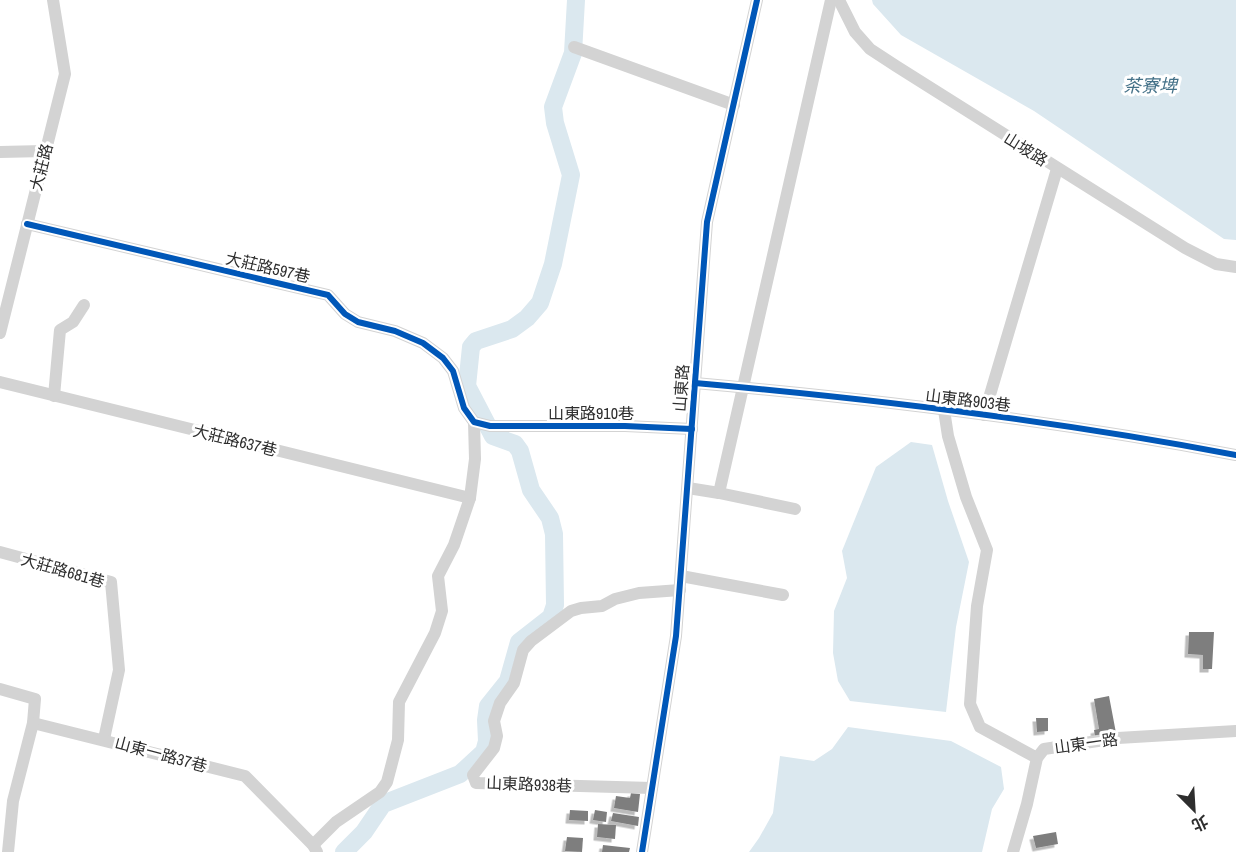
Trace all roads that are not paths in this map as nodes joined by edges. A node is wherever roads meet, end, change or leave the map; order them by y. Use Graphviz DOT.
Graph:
graph roads {
  1 [pos="52,0"];
  2 [pos="757,0"];
  3 [pos="831,0"];
  4 [pos="839,0"];
  5 [pos="574,47"];
  6 [pos="734,105"];
  7 [pos="0,152"];
  8 [pos="45,152"];
  9 [pos="1058,169"];
  10 [pos="27,224"];
  11 [pos="1236,267"];
  12 [pos="84,305"];
  13 [pos="0,333"];
  14 [pos="0,382"];
  15 [pos="695,383"];
  16 [pos="743,387"];
  17 [pos="54,396"];
  18 [pos="944,410"];
  19 [pos="984,415"];
  20 [pos="482,424"];
  21 [pos="692,429"];
  22 [pos="1236,455"];
  23 [pos="688,488"];
  24 [pos="719,493"];
  25 [pos="470,498"];
  26 [pos="795,509"];
  27 [pos="0,552"];
  28 [pos="681,576"];
  29 [pos="680,590"];
  30 [pos="783,595"];
  31 [pos="0,689"];
  32 [pos="33,723"];
  33 [pos="1236,731"];
  34 [pos="104,739"];
  35 [pos="1037,759"];
  36 [pos="652,788"];
  37 [pos="315,848"];
  38 [pos="8,852"];
  39 [pos="642,852"];
  40 [pos="1013,852"];
  1 -- 8 [label="street, 大莊路"];
  2 -- 6 [label="street, 山東路"];
  3 -- 16 [label="street"];
  4 -- 9 [label="street, 山坡路"];
  5 -- 6 [label="street"];
  6 -- 15 [label="street, 山東路"];
  7 -- 8 [label="street"];
  8 -- 10 [label="street, 大莊路"];
  9 -- 11 [label="street, 山坡路"];
  9 -- 19 [label="street"];
  10 -- 13 [label="street, 大莊路"];
  10 -- 20 [label="street, 大莊路597巷"];
  12 -- 17 [label="street"];
  14 -- 17 [label="street, 大莊路637巷"];
  15 -- 16 [label="street, 山東路903巷"];
  15 -- 21 [label="street, 山東路"];
  16 -- 18 [label="street, 山東路903巷"];
  16 -- 24 [label="street"];
  17 -- 25 [label="street, 大莊路637巷"];
  18 -- 19 [label="street, 山東路903巷"];
  18 -- 35 [label="street"];
  19 -- 22 [label="street, 山東路903巷"];
  20 -- 21 [label="street, 山東路910巷"];
  20 -- 25 [label="street"];
  21 -- 23 [label="street, 山東路"];
  23 -- 24 [label="street"];
  23 -- 28 [label="street, 山東路"];
  24 -- 26 [label="street"];
  25 -- 37 [label="street"];
  27 -- 34 [label="street, 大莊路681巷"];
  28 -- 29 [label="street, 山東路"];
  28 -- 30 [label="street"];
  29 -- 36 [label="street, 山東路"];
  29 -- 36 [label="street, 山東路938巷"];
  31 -- 32 [label="street"];
  32 -- 34 [label="street, 山東一路37巷"];
  32 -- 38 [label="street"];
  33 -- 35 [label="street, 山東一路"];
  34 -- 37 [label="street, 山東一路37巷"];
  35 -- 40 [label="street, 山東一路"];
  36 -- 39 [label="street, 山東路"];
}
